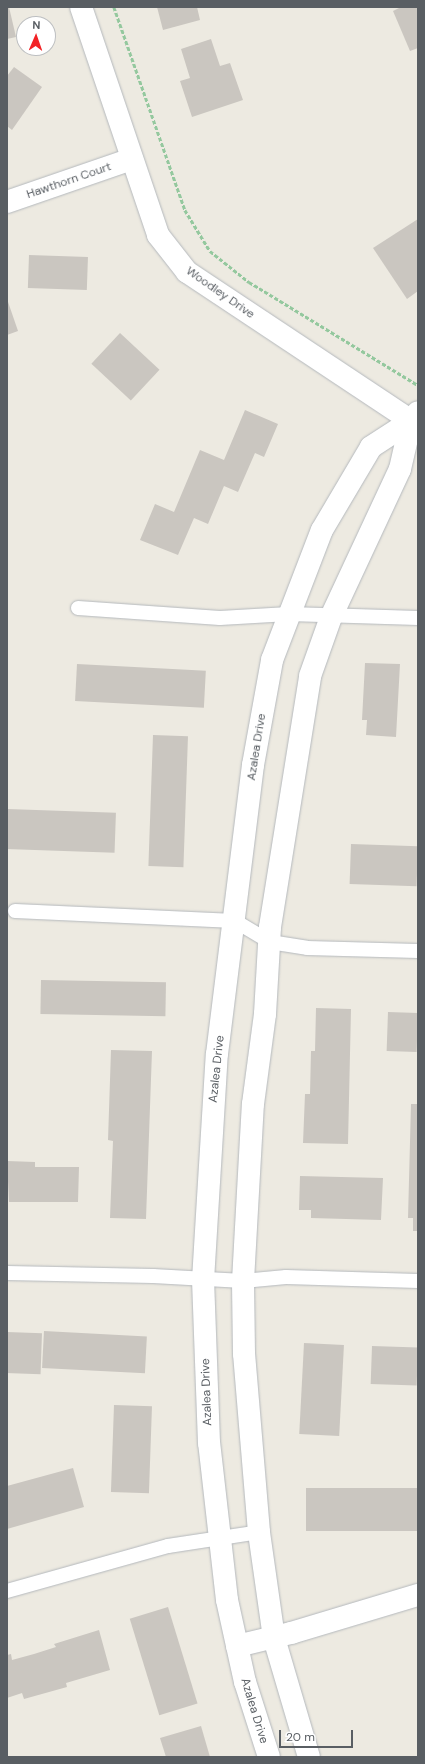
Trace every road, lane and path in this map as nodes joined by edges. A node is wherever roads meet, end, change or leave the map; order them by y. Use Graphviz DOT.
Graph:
graph roads {
  1 [pos="81,7"];
  2 [pos="114,7"];
  3 [pos="132,159"];
  4 [pos="7,202"];
  5 [pos="418,385"];
  6 [pos="415,417"];
  7 [pos="78,608"];
  8 [pos="289,614"];
  9 [pos="331,617"];
  10 [pos="418,618"];
  11 [pos="15,911"];
  12 [pos="235,922"];
  13 [pos="270,942"];
  14 [pos="418,951"];
  15 [pos="7,1273"];
  16 [pos="203,1280"];
  17 [pos="243,1281"];
  18 [pos="418,1281"];
  19 [pos="259,1532"];
  20 [pos="219,1538"];
  21 [pos="7,1591"];
  22 [pos="418,1595"];
  23 [pos="274,1638"];
  24 [pos="237,1646"];
  25 [pos="269,1757"];
  26 [pos="309,1757"];
  1 -- 3 [label="street, Woodley Drive"];
  2 -- 5 [label="path"];
  3 -- 4 [label="street, Hawthorn Court"];
  3 -- 6 [label="street, Woodley Drive"];
  6 -- 8 [label="street, Azalea Drive"];
  6 -- 9 [label="street"];
  7 -- 8 [label="lane"];
  8 -- 9 [label="lane"];
  8 -- 12 [label="street, Azalea Drive"];
  9 -- 10 [label="lane"];
  9 -- 13 [label="street"];
  11 -- 12 [label="lane"];
  12 -- 13 [label="lane"];
  12 -- 16 [label="street, Azalea Drive"];
  13 -- 14 [label="lane"];
  13 -- 17 [label="street"];
  15 -- 16 [label="lane"];
  16 -- 17 [label="lane"];
  16 -- 20 [label="street, Azalea Drive"];
  17 -- 18 [label="lane"];
  17 -- 19 [label="street"];
  19 -- 20 [label="lane"];
  19 -- 23 [label="street"];
  20 -- 21 [label="lane"];
  20 -- 24 [label="street, Azalea Drive"];
  22 -- 23 [label="street"];
  23 -- 24 [label="street"];
  23 -- 26 [label="street"];
  24 -- 25 [label="street, Azalea Drive"];
}
